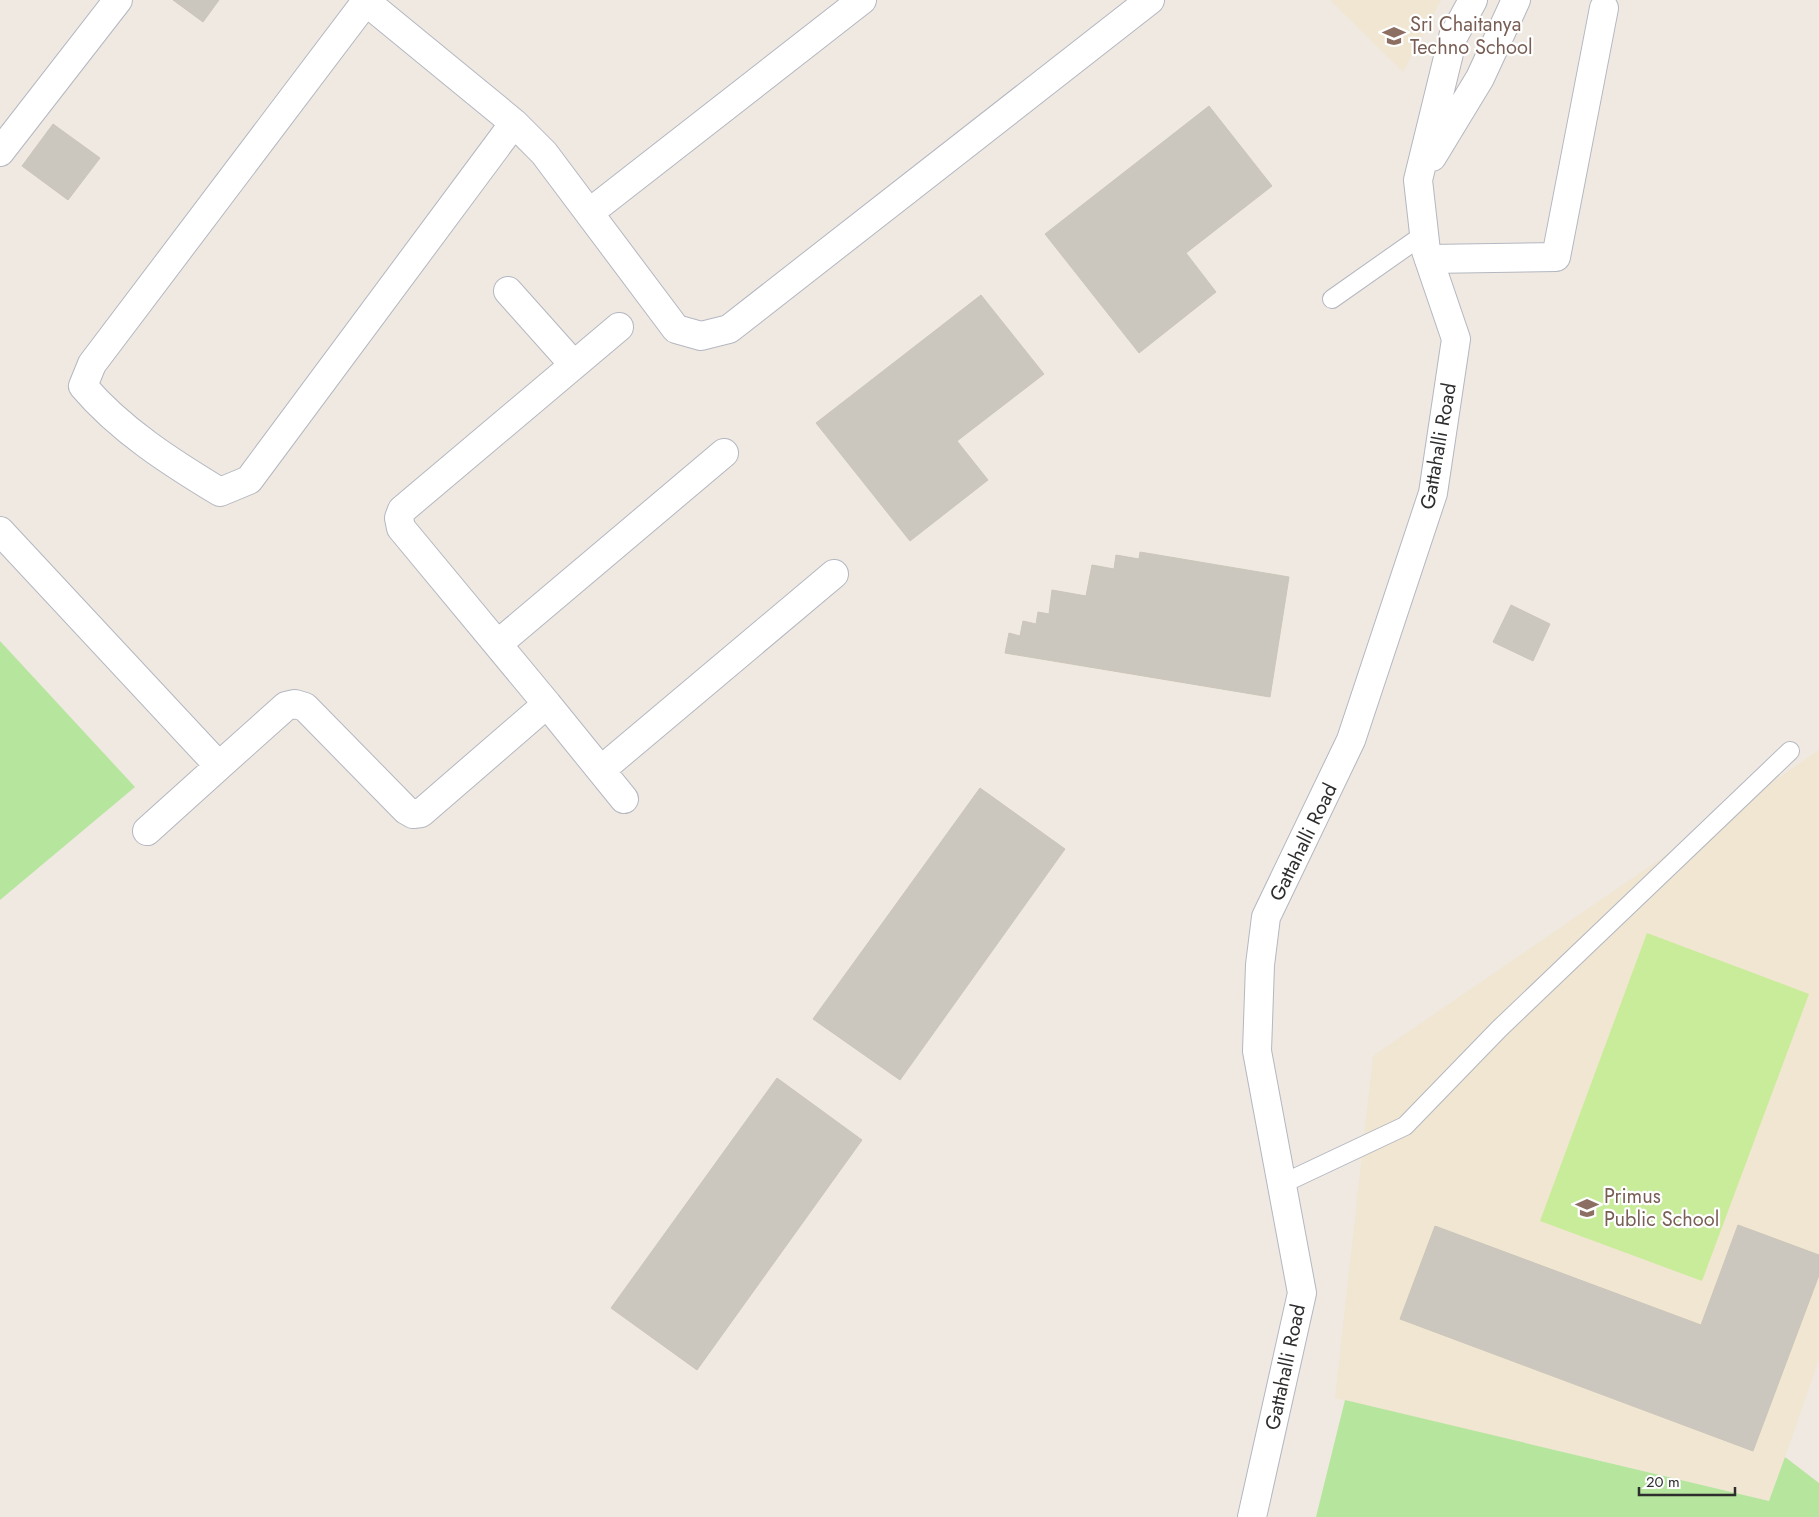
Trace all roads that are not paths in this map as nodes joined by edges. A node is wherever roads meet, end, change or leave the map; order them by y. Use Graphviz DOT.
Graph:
graph roads {
  1 [pos="118,0"];
  2 [pos="862,0"];
  3 [pos="1150,0"];
  4 [pos="1473,0"];
  5 [pos="1516,0"];
  6 [pos="366,1"];
  7 [pos="1604,8"];
  8 [pos="514,123"];
  9 [pos="0,152"];
  10 [pos="1418,180"];
  11 [pos="589,213"];
  12 [pos="1426,247"];
  13 [pos="508,291"];
  14 [pos="1332,298"];
  15 [pos="619,327"];
  16 [pos="574,365"];
  17 [pos="724,453"];
  18 [pos="0,532"];
  19 [pos="834,574"];
  20 [pos="499,643"];
  21 [pos="547,704"];
  22 [pos="1790,751"];
  23 [pos="220,766"];
  24 [pos="601,770"];
  25 [pos="624,799"];
  26 [pos="147,831"];
  27 [pos="1282,1184"];
  28 [pos="1252,1517"];
  1 -- 9 [label="street"];
  2 -- 11 [label="street"];
  3 -- 11 [label="street"];
  4 -- 10 [label="street, Gattahalli Road"];
  5 -- 10 [label="street"];
  6 -- 8 [label="street"];
  6 -- 8 [label="street"];
  7 -- 12 [label="street"];
  8 -- 11 [label="street"];
  10 -- 12 [label="street, Gattahalli Road"];
  12 -- 14 [label="lane"];
  12 -- 27 [label="street, Gattahalli Road"];
  13 -- 16 [label="street"];
  15 -- 16 [label="street"];
  16 -- 20 [label="street"];
  17 -- 20 [label="street"];
  18 -- 23 [label="street"];
  19 -- 24 [label="street"];
  20 -- 21 [label="street"];
  21 -- 23 [label="street"];
  21 -- 24 [label="street"];
  22 -- 27 [label="lane"];
  23 -- 26 [label="street"];
  24 -- 25 [label="street"];
  27 -- 28 [label="street, Gattahalli Road"];
}
